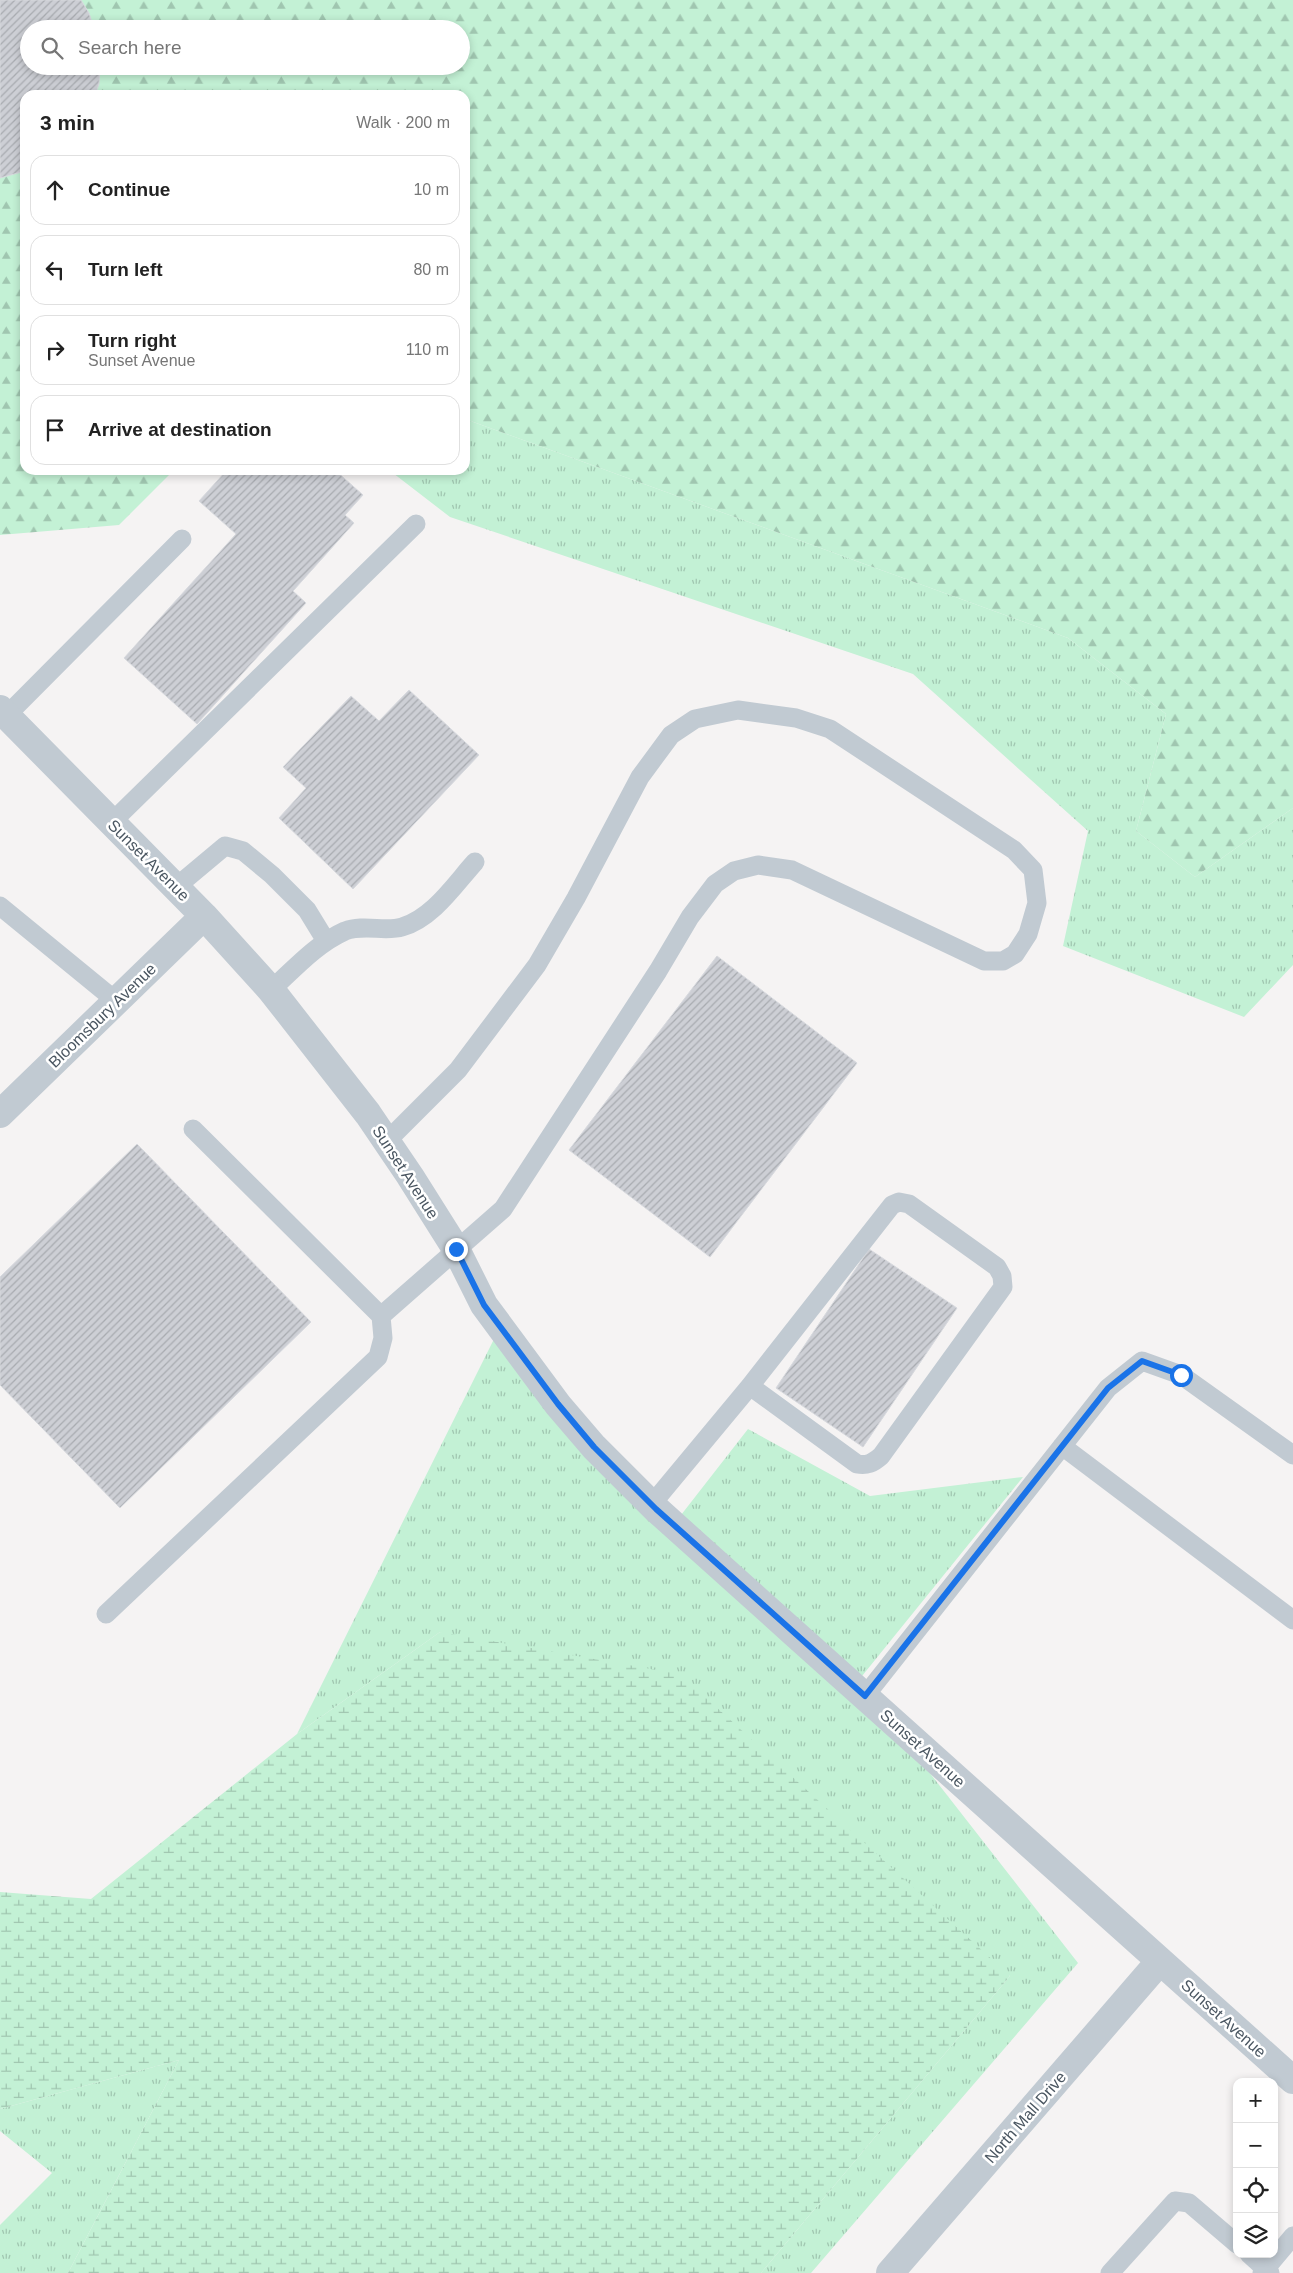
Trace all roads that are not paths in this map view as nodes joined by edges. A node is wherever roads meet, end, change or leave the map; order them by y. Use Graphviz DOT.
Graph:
graph roads {
  1 [pos="416,524"];
  2 [pos="182,539"];
  3 [pos="3,712"];
  4 [pos="112,822"];
  5 [pos="475,862"];
  6 [pos="176,887"];
  7 [pos="0,906"];
  8 [pos="204,916"];
  9 [pos="326,941"];
  10 [pos="271,990"];
  11 [pos="116,1001"];
  12 [pos="0,1114"];
  13 [pos="193,1128"];
  14 [pos="386,1142"];
  15 [pos="456,1249"];
  16 [pos="380,1316"];
  17 [pos="750,1386"];
  18 [pos="1062,1446"];
  19 [pos="1293,1455"];
  20 [pos="652,1504"];
  21 [pos="106,1614"];
  22 [pos="1293,1620"];
  23 [pos="865,1696"];
  24 [pos="1160,1961"];
  25 [pos="1293,2080"];
  26 [pos="1293,2236"];
  27 [pos="1233,2241"];
  28 [pos="1253,2258"];
  29 [pos="1266,2272"];
  30 [pos="890,2273"];
  31 [pos="1110,2273"];
  1 -- 4 [label="lane"];
  2 -- 3 [label="lane"];
  3 -- 4 [label="street, Sunset Avenue"];
  4 -- 6 [label="street, Sunset Avenue"];
  5 -- 9 [label="lane"];
  6 -- 8 [label="street, Sunset Avenue"];
  6 -- 9 [label="lane"];
  7 -- 11 [label="lane"];
  8 -- 10 [label="street, Sunset Avenue"];
  8 -- 11 [label="street, Bloomsbury Avenue"];
  9 -- 10 [label="lane"];
  10 -- 14 [label="street, Sunset Avenue"];
  11 -- 12 [label="street, Bloomsbury Avenue"];
  13 -- 16 [label="lane"];
  14 -- 15 [label="street, Sunset Avenue"];
  14 -- 15 [label="lane"];
  15 -- 16 [label="lane"];
  15 -- 20 [label="street, Sunset Avenue"];
  16 -- 21 [label="lane"];
  17 -- 17 [label="lane"];
  17 -- 20 [label="lane"];
  18 -- 19 [label="lane"];
  18 -- 22 [label="lane"];
  18 -- 23 [label="lane"];
  20 -- 23 [label="street, Sunset Avenue"];
  23 -- 24 [label="street, Sunset Avenue"];
  24 -- 25 [label="street, Sunset Avenue"];
  24 -- 30 [label="street, North Mall Drive"];
  26 -- 29 [label="lane"];
  27 -- 31 [label="lane"];
  28 -- 29 [label="lane"];
}
